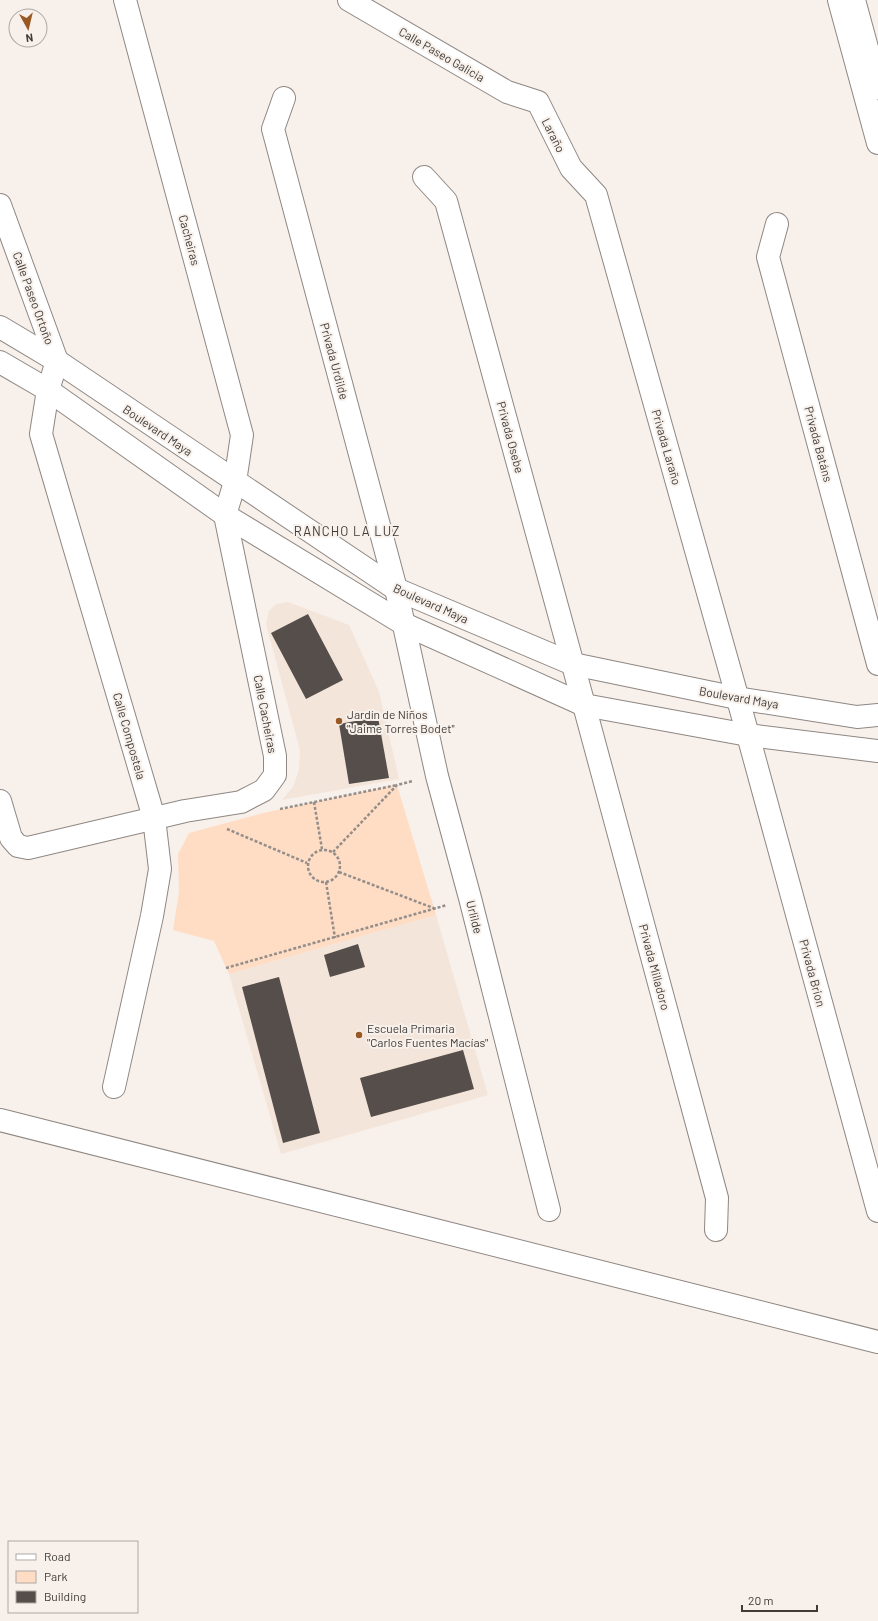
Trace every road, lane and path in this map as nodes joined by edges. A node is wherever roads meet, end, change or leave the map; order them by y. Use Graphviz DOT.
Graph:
graph roads {
  1 [pos="125,0"];
  2 [pos="349,0"];
  3 [pos="839,0"];
  4 [pos="854,0"];
  5 [pos="878,88"];
  6 [pos="284,98"];
  7 [pos="538,102"];
  8 [pos="878,142"];
  9 [pos="571,168"];
  10 [pos="424,177"];
  11 [pos="0,205"];
  12 [pos="777,224"];
  13 [pos="0,328"];
  14 [pos="57,361"];
  15 [pos="0,362"];
  16 [pos="48,390"];
  17 [pos="235,482"];
  18 [pos="225,515"];
  19 [pos="396,589"];
  20 [pos="404,624"];
  21 [pos="573,664"];
  22 [pos="878,664"];
  23 [pos="737,698"];
  24 [pos="584,705"];
  25 [pos="878,715"];
  26 [pos="748,735"];
  27 [pos="878,751"];
  28 [pos="437,776"];
  29 [pos="397,785"];
  30 [pos="0,801"];
  31 [pos="314,802"];
  32 [pos="278,810"];
  33 [pos="154,818"];
  34 [pos="221,827"];
  35 [pos="322,849"];
  36 [pos="333,852"];
  37 [pos="307,863"];
  38 [pos="339,872"];
  39 [pos="326,882"];
  40 [pos="470,898"];
  41 [pos="436,909"];
  42 [pos="335,938"];
  43 [pos="226,968"];
  44 [pos="114,1087"];
  45 [pos="0,1120"];
  46 [pos="549,1210"];
  47 [pos="878,1211"];
  48 [pos="716,1230"];
  49 [pos="878,1342"];
  1 -- 17 [label="street, Cacheiras"];
  2 -- 7 [label="street, Calle Paseo Galicia"];
  3 -- 8 [label="street"];
  4 -- 5 [label="street"];
  6 -- 19 [label="street, Privada Urdilde"];
  7 -- 9 [label="street, Laraño"];
  9 -- 23 [label="street, Privada Laraño"];
  10 -- 21 [label="street, Privada Osebe"];
  11 -- 14 [label="street, Calle Paseo Ortoño"];
  12 -- 22 [label="street, Privada Batáns"];
  13 -- 14 [label="street, Boulevard Maya"];
  14 -- 16 [label="street"];
  14 -- 17 [label="street, Boulevard Maya"];
  15 -- 16 [label="street"];
  16 -- 18 [label="street"];
  16 -- 33 [label="street, Calle Compostela"];
  17 -- 18 [label="street, Calle Cacheiras"];
  17 -- 19 [label="street, Boulevard Maya"];
  18 -- 20 [label="street"];
  18 -- 33 [label="street, Calle Cacheiras"];
  19 -- 20 [label="street, Privada Urdilde"];
  19 -- 21 [label="street, Boulevard Maya"];
  20 -- 24 [label="street"];
  20 -- 28 [label="street, Urlilde"];
  21 -- 23 [label="street, Boulevard Maya"];
  21 -- 24 [label="street, Privada Osebe"];
  23 -- 25 [label="street, Boulevard Maya"];
  23 -- 26 [label="street, Privada Laraño"];
  24 -- 26 [label="street"];
  24 -- 48 [label="street, Privada Milladoro"];
  26 -- 27 [label="street"];
  26 -- 47 [label="street, Privada Brion"];
  28 -- 29 [label="path"];
  28 -- 40 [label="street, Urlilde"];
  29 -- 31 [label="path"];
  29 -- 36 [label="path"];
  30 -- 33 [label="street, Calle Cacheiras"];
  31 -- 32 [label="path"];
  31 -- 35 [label="path"];
  33 -- 44 [label="street, Calle Compostela"];
  34 -- 37 [label="path"];
  35 -- 36 [label="path"];
  35 -- 37 [label="path"];
  36 -- 38 [label="path"];
  37 -- 39 [label="path"];
  38 -- 39 [label="path"];
  38 -- 41 [label="path"];
  39 -- 42 [label="path"];
  40 -- 41 [label="path"];
  40 -- 46 [label="street, Urlilde"];
  41 -- 42 [label="path"];
  42 -- 43 [label="path"];
  45 -- 49 [label="street"];
}
